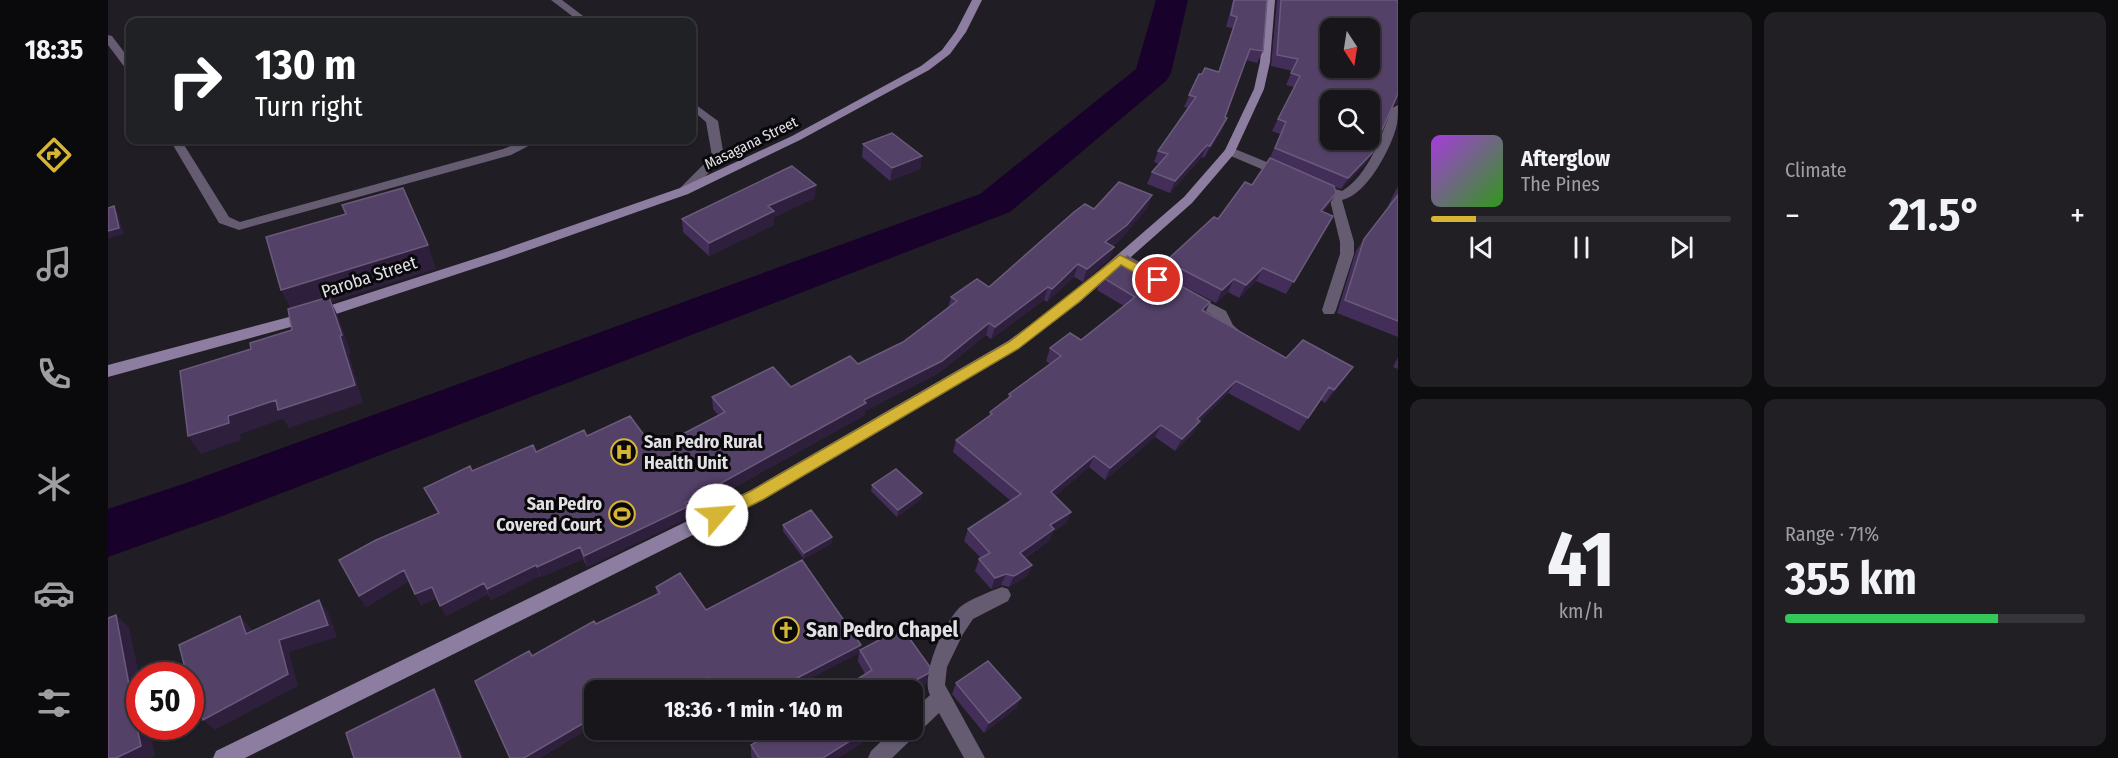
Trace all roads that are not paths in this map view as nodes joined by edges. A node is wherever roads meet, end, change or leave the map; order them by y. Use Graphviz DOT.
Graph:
graph roads {
  1 [pos="556,0"];
  2 [pos="976,0"];
  3 [pos="1270,0"];
  4 [pos="581,18"];
  5 [pos="108,38"];
  6 [pos="126,62"];
  7 [pos="696,108"];
  8 [pos="1398,108"];
  9 [pos="179,144"];
  10 [pos="525,144"];
  11 [pos="1230,150"];
  12 [pos="684,191"];
  13 [pos="1335,195"];
  14 [pos="501,255"];
  15 [pos="1177,291"];
  16 [pos="1329,310"];
  17 [pos="1249,342"];
  18 [pos="108,370"];
  19 [pos="1002,596"];
  20 [pos="941,698"];
  21 [pos="923,715"];
  22 [pos="897,740"];
  23 [pos="223,758"];
  24 [pos="878,758"];
  25 [pos="975,758"];
  1 -- 4 [label="street"];
  2 -- 12 [label="main road, Masagana Street"];
  3 -- 11 [label="main road"];
  5 -- 6 [label="street"];
  7 -- 12 [label="street"];
  8 -- 13 [label="street"];
  9 -- 10 [label="street"];
  11 -- 13 [label="street"];
  11 -- 23 [label="main road"];
  12 -- 14 [label="main road, Masagana Street"];
  13 -- 16 [label="street"];
  14 -- 18 [label="main road, Paroba Street"];
  15 -- 17 [label="street"];
  19 -- 20 [label="street"];
  20 -- 21 [label="street"];
  20 -- 25 [label="street"];
  22 -- 24 [label="street"];
}
